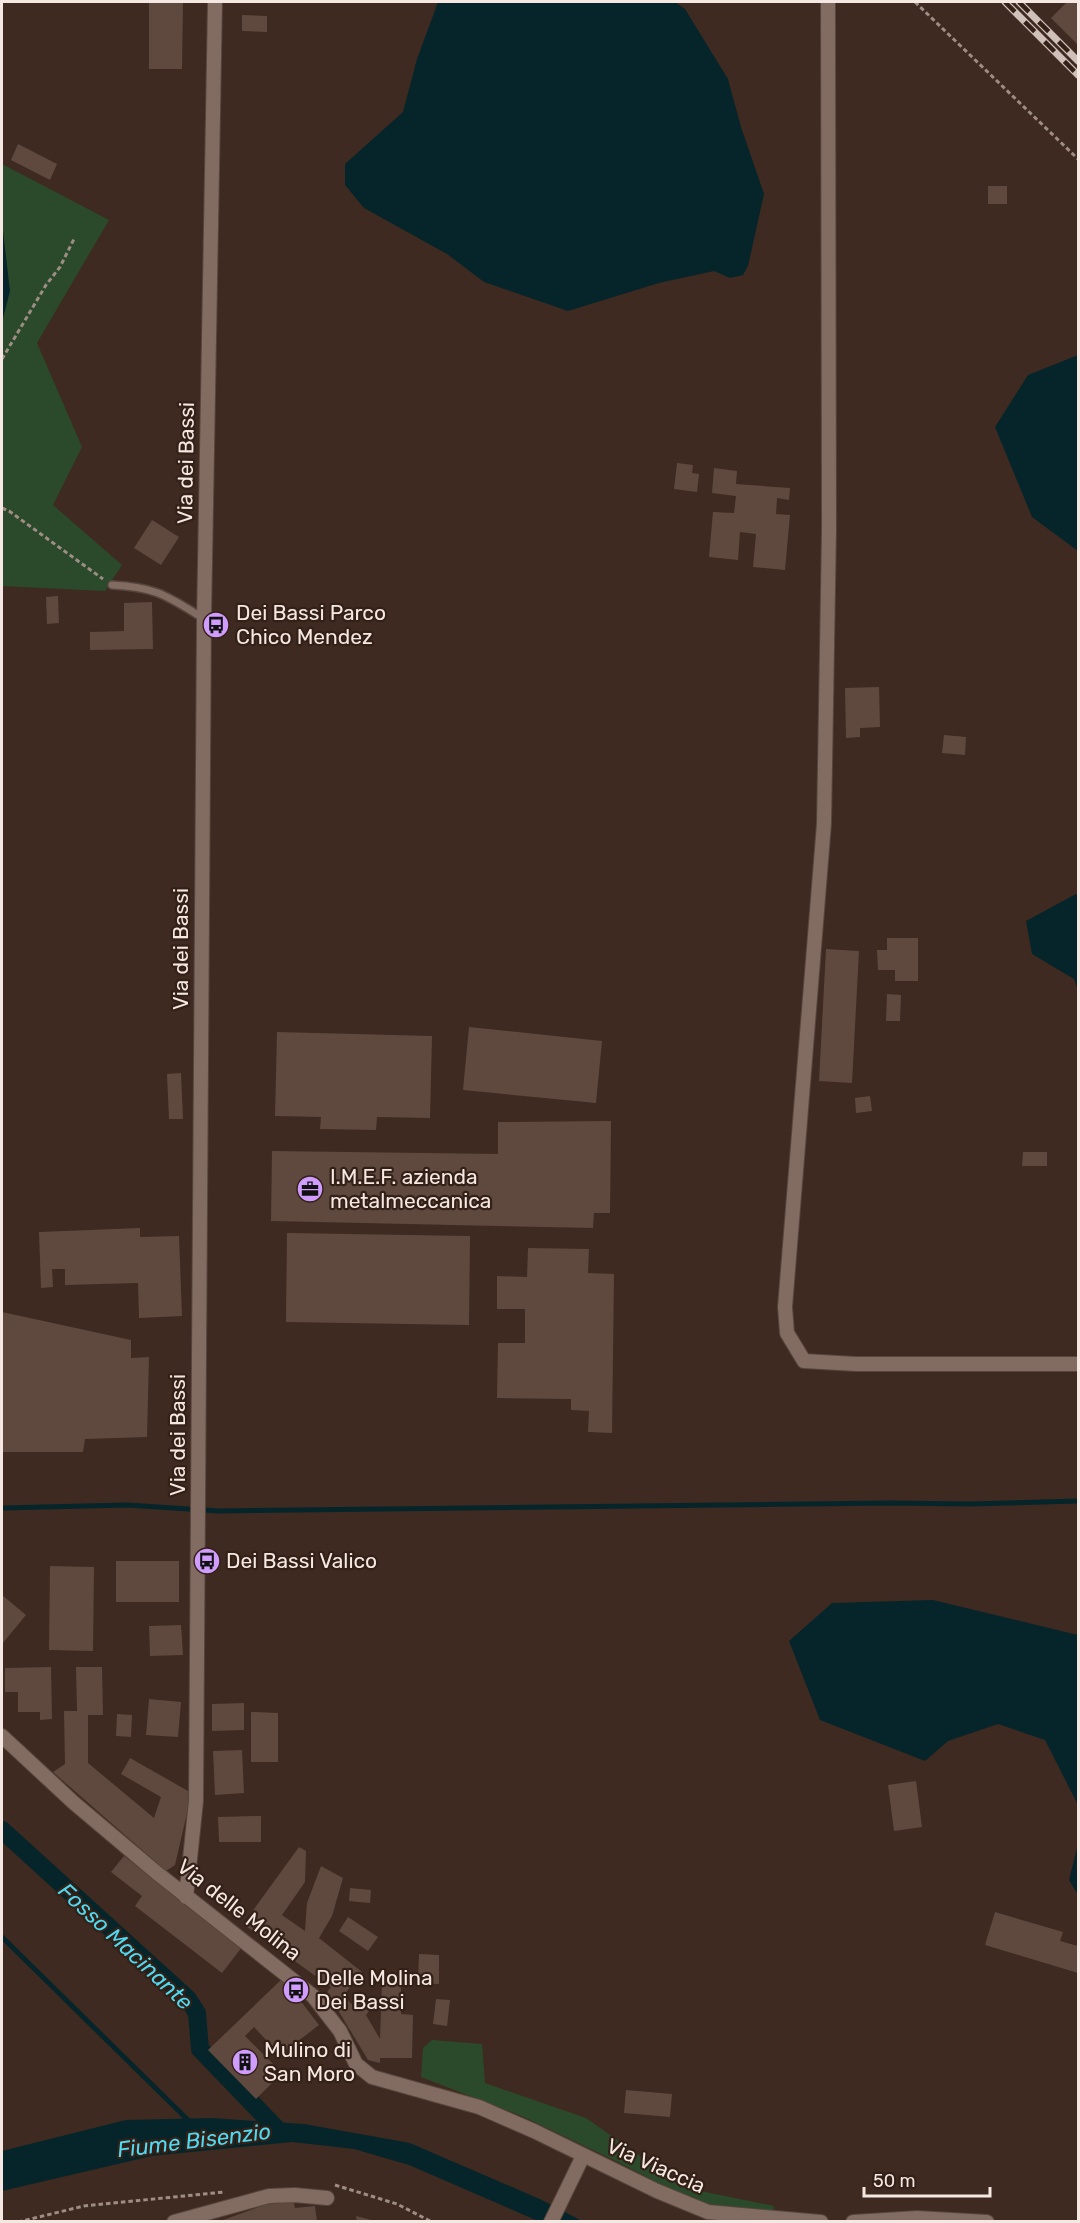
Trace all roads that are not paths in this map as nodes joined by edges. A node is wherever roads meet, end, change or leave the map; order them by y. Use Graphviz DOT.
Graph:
graph roads {
  1 [pos="215,2"];
  2 [pos="828,2"];
  3 [pos="112,585"];
  4 [pos="204,619"];
  5 [pos="1078,1364"];
  6 [pos="2,1736"];
  7 [pos="186,1896"];
  8 [pos="583,2156"];
  9 [pos="327,2198"];
  10 [pos="174,2222"];
  11 [pos="551,2222"];
  12 [pos="821,2222"];
  13 [pos="853,2222"];
  14 [pos="987,2222"];
  1 -- 4 [label="street, Via dei Bassi"];
  2 -- 5 [label="street"];
  3 -- 4 [label="lane"];
  4 -- 7 [label="street, Via dei Bassi"];
  6 -- 7 [label="street, Via delle Molina"];
  7 -- 8 [label="street, Via delle Molina"];
  8 -- 11 [label="street"];
  8 -- 12 [label="street, Via Viaccia"];
  9 -- 10 [label="street"];
  13 -- 14 [label="street"];
}
